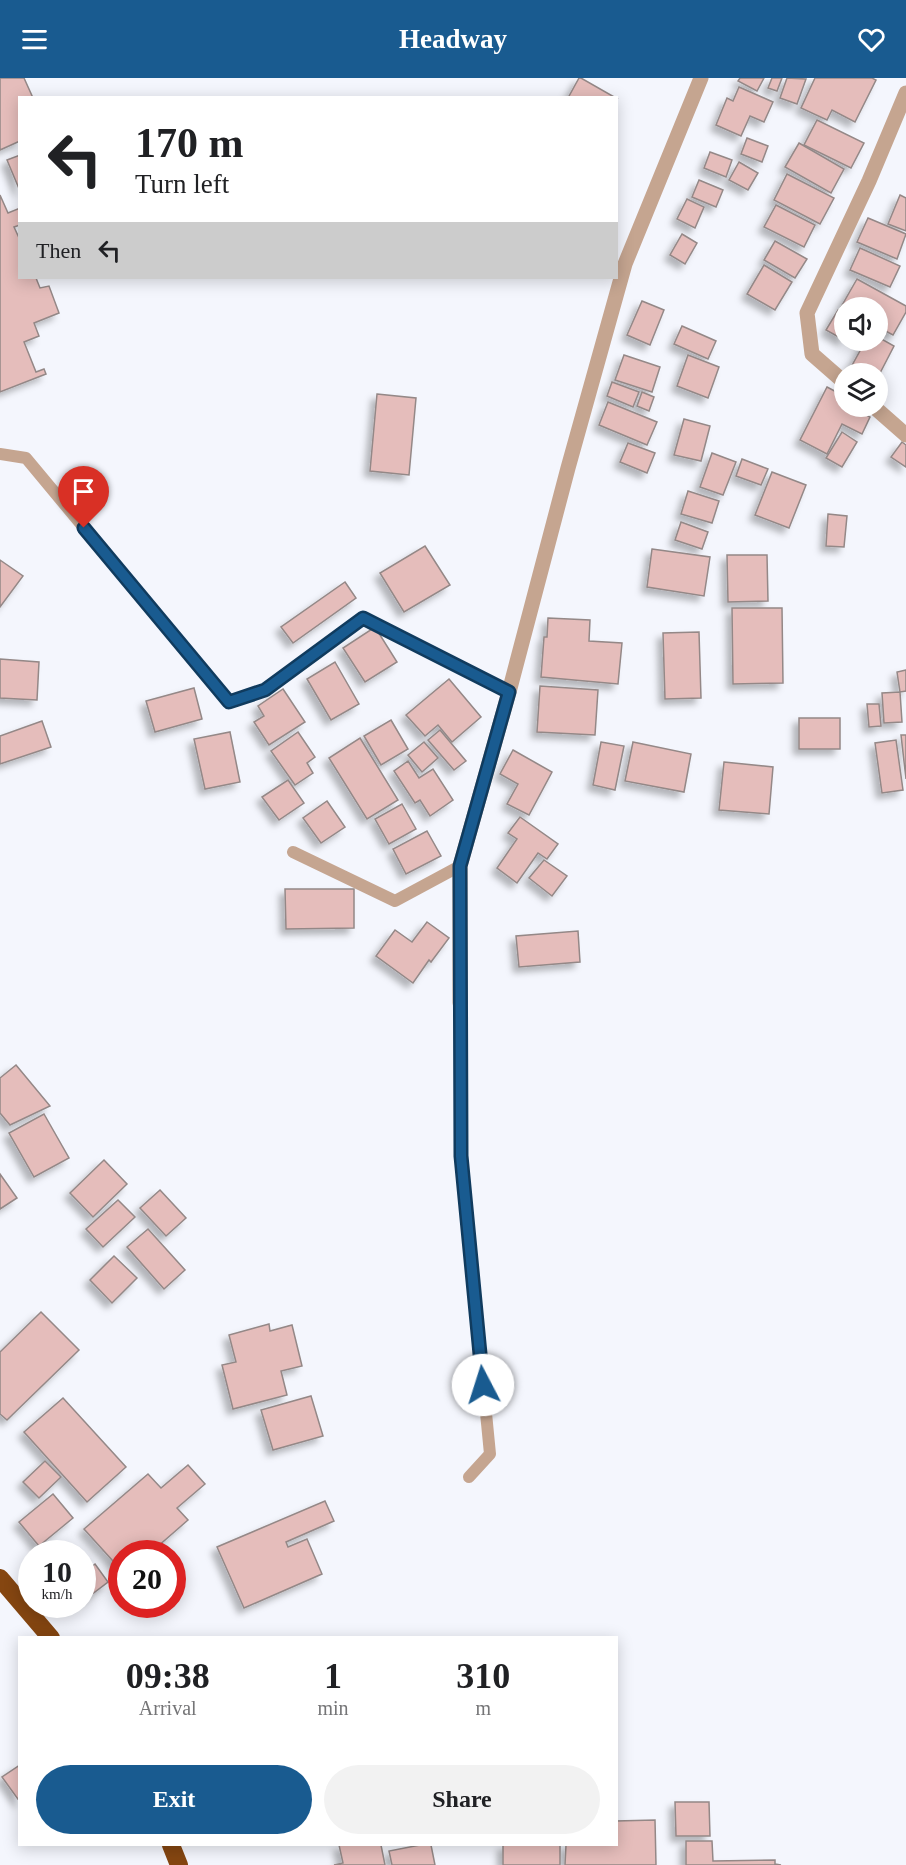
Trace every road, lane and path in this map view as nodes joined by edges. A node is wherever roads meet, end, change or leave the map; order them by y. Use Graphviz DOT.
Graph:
graph roads {
  1 [pos="702,78"];
  2 [pos="906,93"];
  3 [pos="834,373"];
  4 [pos="886,417"];
  5 [pos="906,435"];
  6 [pos="0,454"];
  7 [pos="509,692"];
  8 [pos="293,852"];
  9 [pos="460,866"];
  10 [pos="460,1003"];
  11 [pos="469,1477"];
  12 [pos="0,1578"];
  13 [pos="49,1636"];
  14 [pos="171,1846"];
  15 [pos="178,1865"];
  1 -- 7 [label="street"];
  2 -- 3 [label="street"];
  4 -- 5 [label="street"];
  6 -- 7 [label="lane"];
  7 -- 9 [label="street"];
  8 -- 9 [label="lane"];
  9 -- 10 [label="street"];
  10 -- 11 [label="lane"];
  12 -- 13 [label="highway"];
  14 -- 15 [label="highway"];
}
